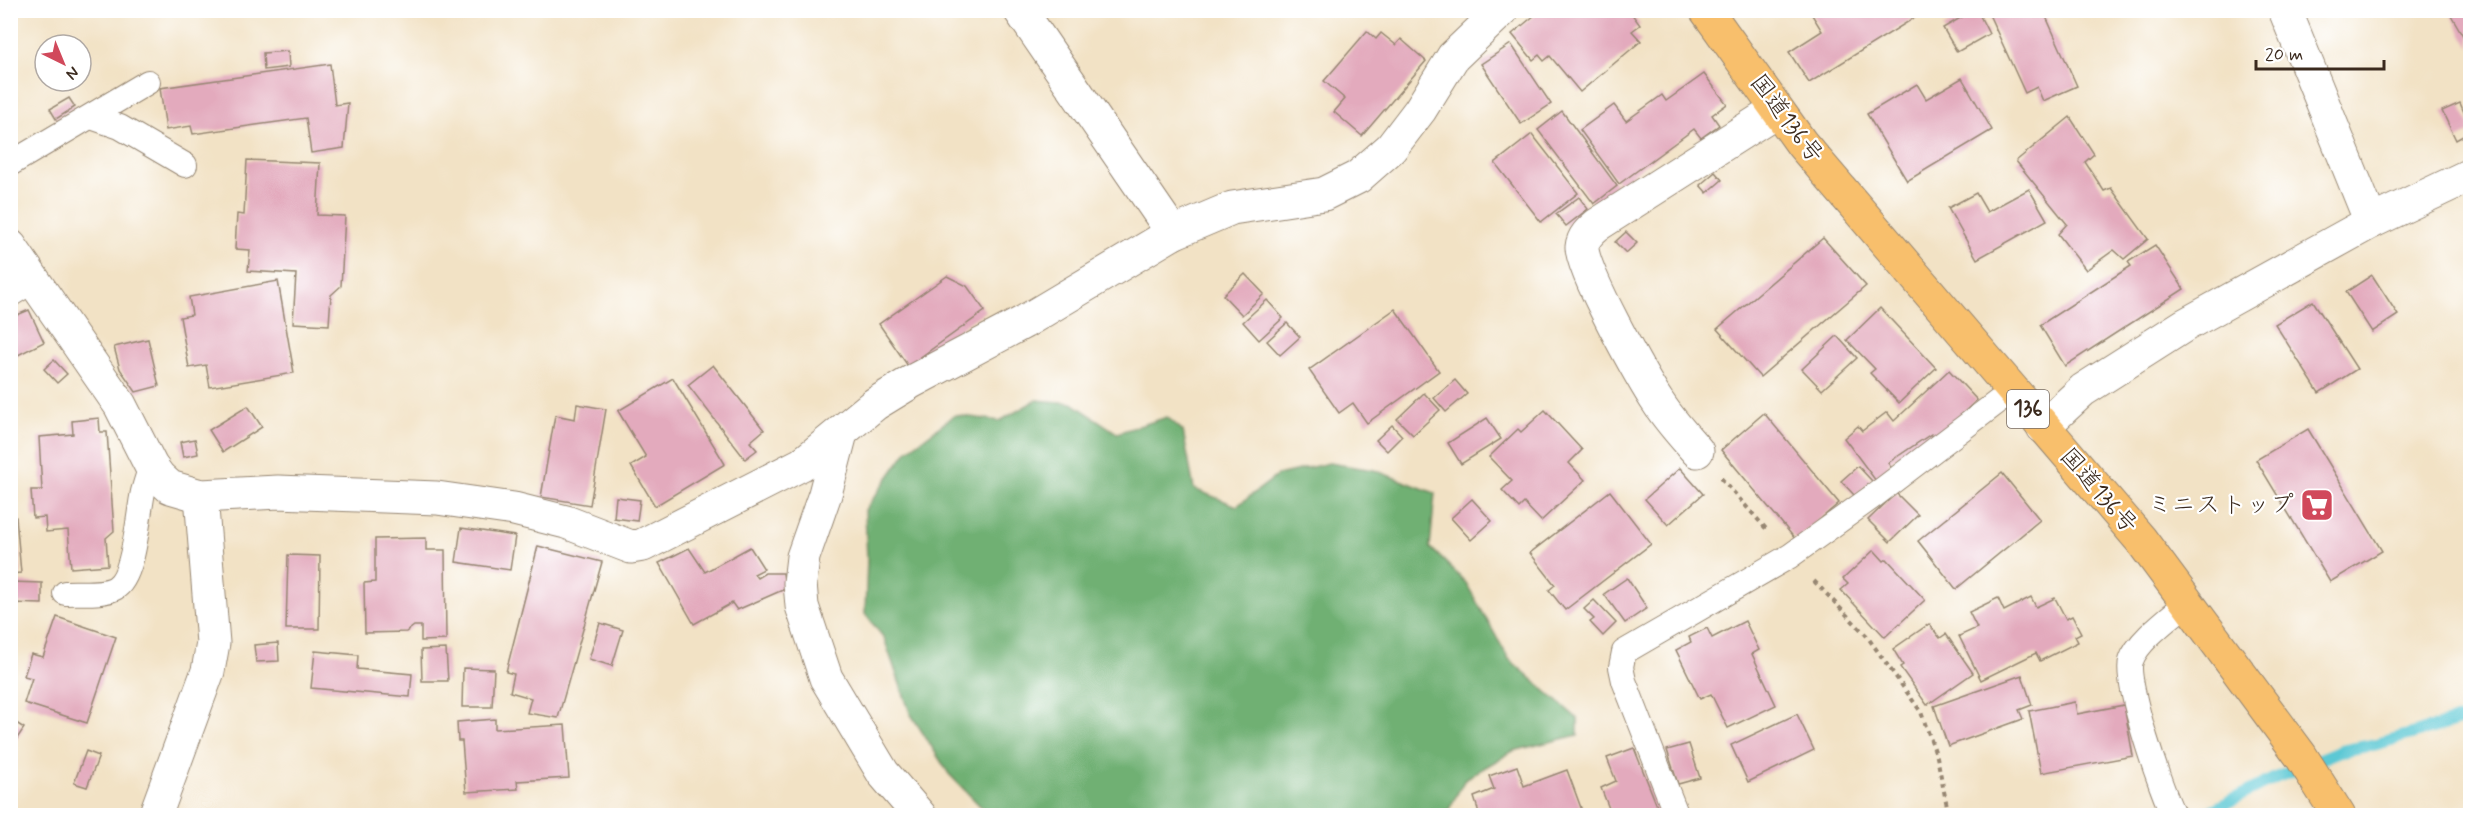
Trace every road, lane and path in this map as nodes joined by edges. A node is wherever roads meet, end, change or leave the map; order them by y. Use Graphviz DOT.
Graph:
graph roads {
  1 [pos="1020,10"];
  2 [pos="1502,10"];
  3 [pos="1706,10"];
  4 [pos="2285,10"];
  5 [pos="148,82"];
  6 [pos="1778,110"];
  7 [pos="91,117"];
  8 [pos="10,164"];
  9 [pos="185,165"];
  10 [pos="2470,175"];
  11 [pos="2371,222"];
  12 [pos="1173,233"];
  13 [pos="10,246"];
  14 [pos="22,287"];
  15 [pos="2012,391"];
  16 [pos="2043,427"];
  17 [pos="841,433"];
  18 [pos="1697,451"];
  19 [pos="151,466"];
  20 [pos="201,496"];
  21 [pos="1790,556"];
  22 [pos="65,593"];
  23 [pos="2188,602"];
  24 [pos="155,816"];
  25 [pos="920,816"];
  26 [pos="1677,816"];
  27 [pos="1949,816"];
  28 [pos="2174,816"];
  29 [pos="2339,816"];
  1 -- 12 [label="street"];
  2 -- 12 [label="street"];
  3 -- 6 [label="highway, 国道136号 / 136"];
  4 -- 11 [label="street"];
  5 -- 7 [label="lane"];
  6 -- 15 [label="highway, 国道136号 / 136"];
  6 -- 18 [label="street"];
  7 -- 8 [label="lane"];
  7 -- 9 [label="lane"];
  10 -- 11 [label="street"];
  11 -- 16 [label="street"];
  12 -- 17 [label="street"];
  13 -- 14 [label="street"];
  14 -- 19 [label="street"];
  15 -- 16 [label="highway, 国道136号 / 136"];
  15 -- 21 [label="lane"];
  16 -- 23 [label="highway, 国道136号 / 136"];
  17 -- 20 [label="street"];
  17 -- 25 [label="street"];
  18 -- 21 [label="path"];
  19 -- 20 [label="street"];
  19 -- 22 [label="lane"];
  20 -- 24 [label="street"];
  21 -- 26 [label="lane"];
  21 -- 27 [label="path"];
  23 -- 28 [label="lane"];
  23 -- 29 [label="highway, 国道136号 / 136"];
}
